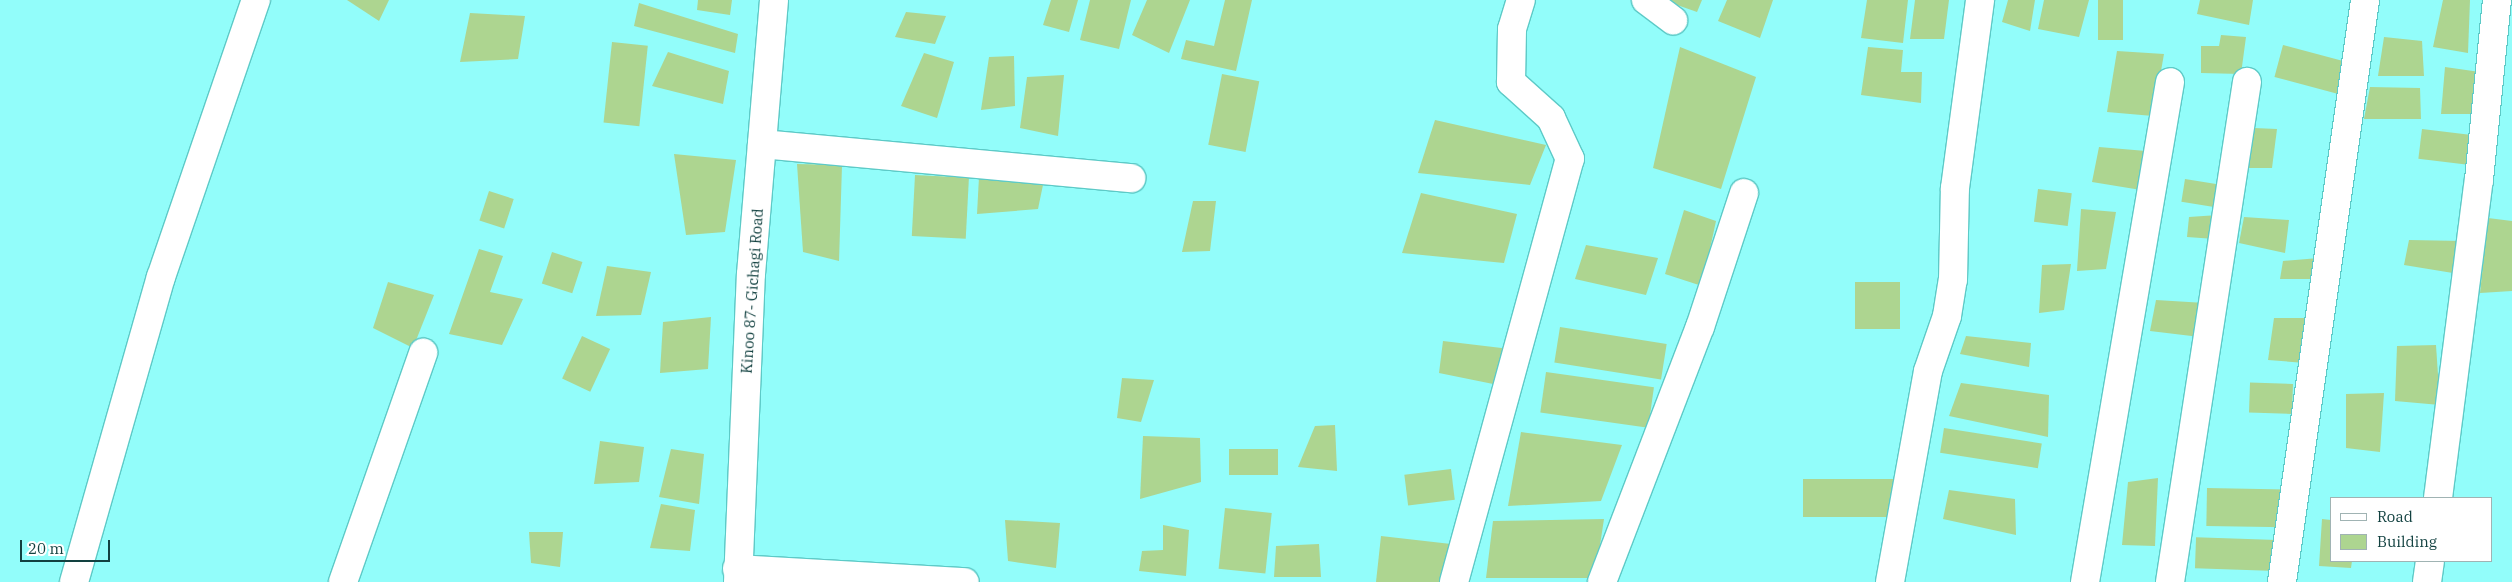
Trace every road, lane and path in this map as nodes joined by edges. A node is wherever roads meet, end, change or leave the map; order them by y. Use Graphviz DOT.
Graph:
graph roads {
  1 [pos="256,0"];
  2 [pos="774,0"];
  3 [pos="1520,0"];
  4 [pos="1646,0"];
  5 [pos="1980,0"];
  6 [pos="2365,0"];
  7 [pos="2497,0"];
  8 [pos="1673,20"];
  9 [pos="2170,82"];
  10 [pos="2247,82"];
  11 [pos="762,144"];
  12 [pos="1131,178"];
  13 [pos="1744,192"];
  14 [pos="424,353"];
  15 [pos="2438,497"];
  16 [pos="2430,562"];
  17 [pos="737,576"];
  18 [pos="74,582"];
  19 [pos="343,582"];
  20 [pos="965,582"];
  21 [pos="1454,582"];
  22 [pos="1602,582"];
  23 [pos="1890,582"];
  24 [pos="2085,582"];
  25 [pos="2170,582"];
  26 [pos="2282,582"];
  27 [pos="2427,582"];
  1 -- 18 [label="street"];
  2 -- 11 [label="street, Kinoo 87- Gichagi Road"];
  3 -- 21 [label="street"];
  4 -- 8 [label="street"];
  5 -- 23 [label="street"];
  6 -- 26 [label="street"];
  7 -- 15 [label="street"];
  9 -- 24 [label="street"];
  10 -- 25 [label="street"];
  11 -- 12 [label="street"];
  11 -- 17 [label="street, Kinoo 87- Gichagi Road"];
  13 -- 22 [label="street"];
  14 -- 19 [label="street"];
  16 -- 27 [label="street"];
  17 -- 20 [label="street"];
}
